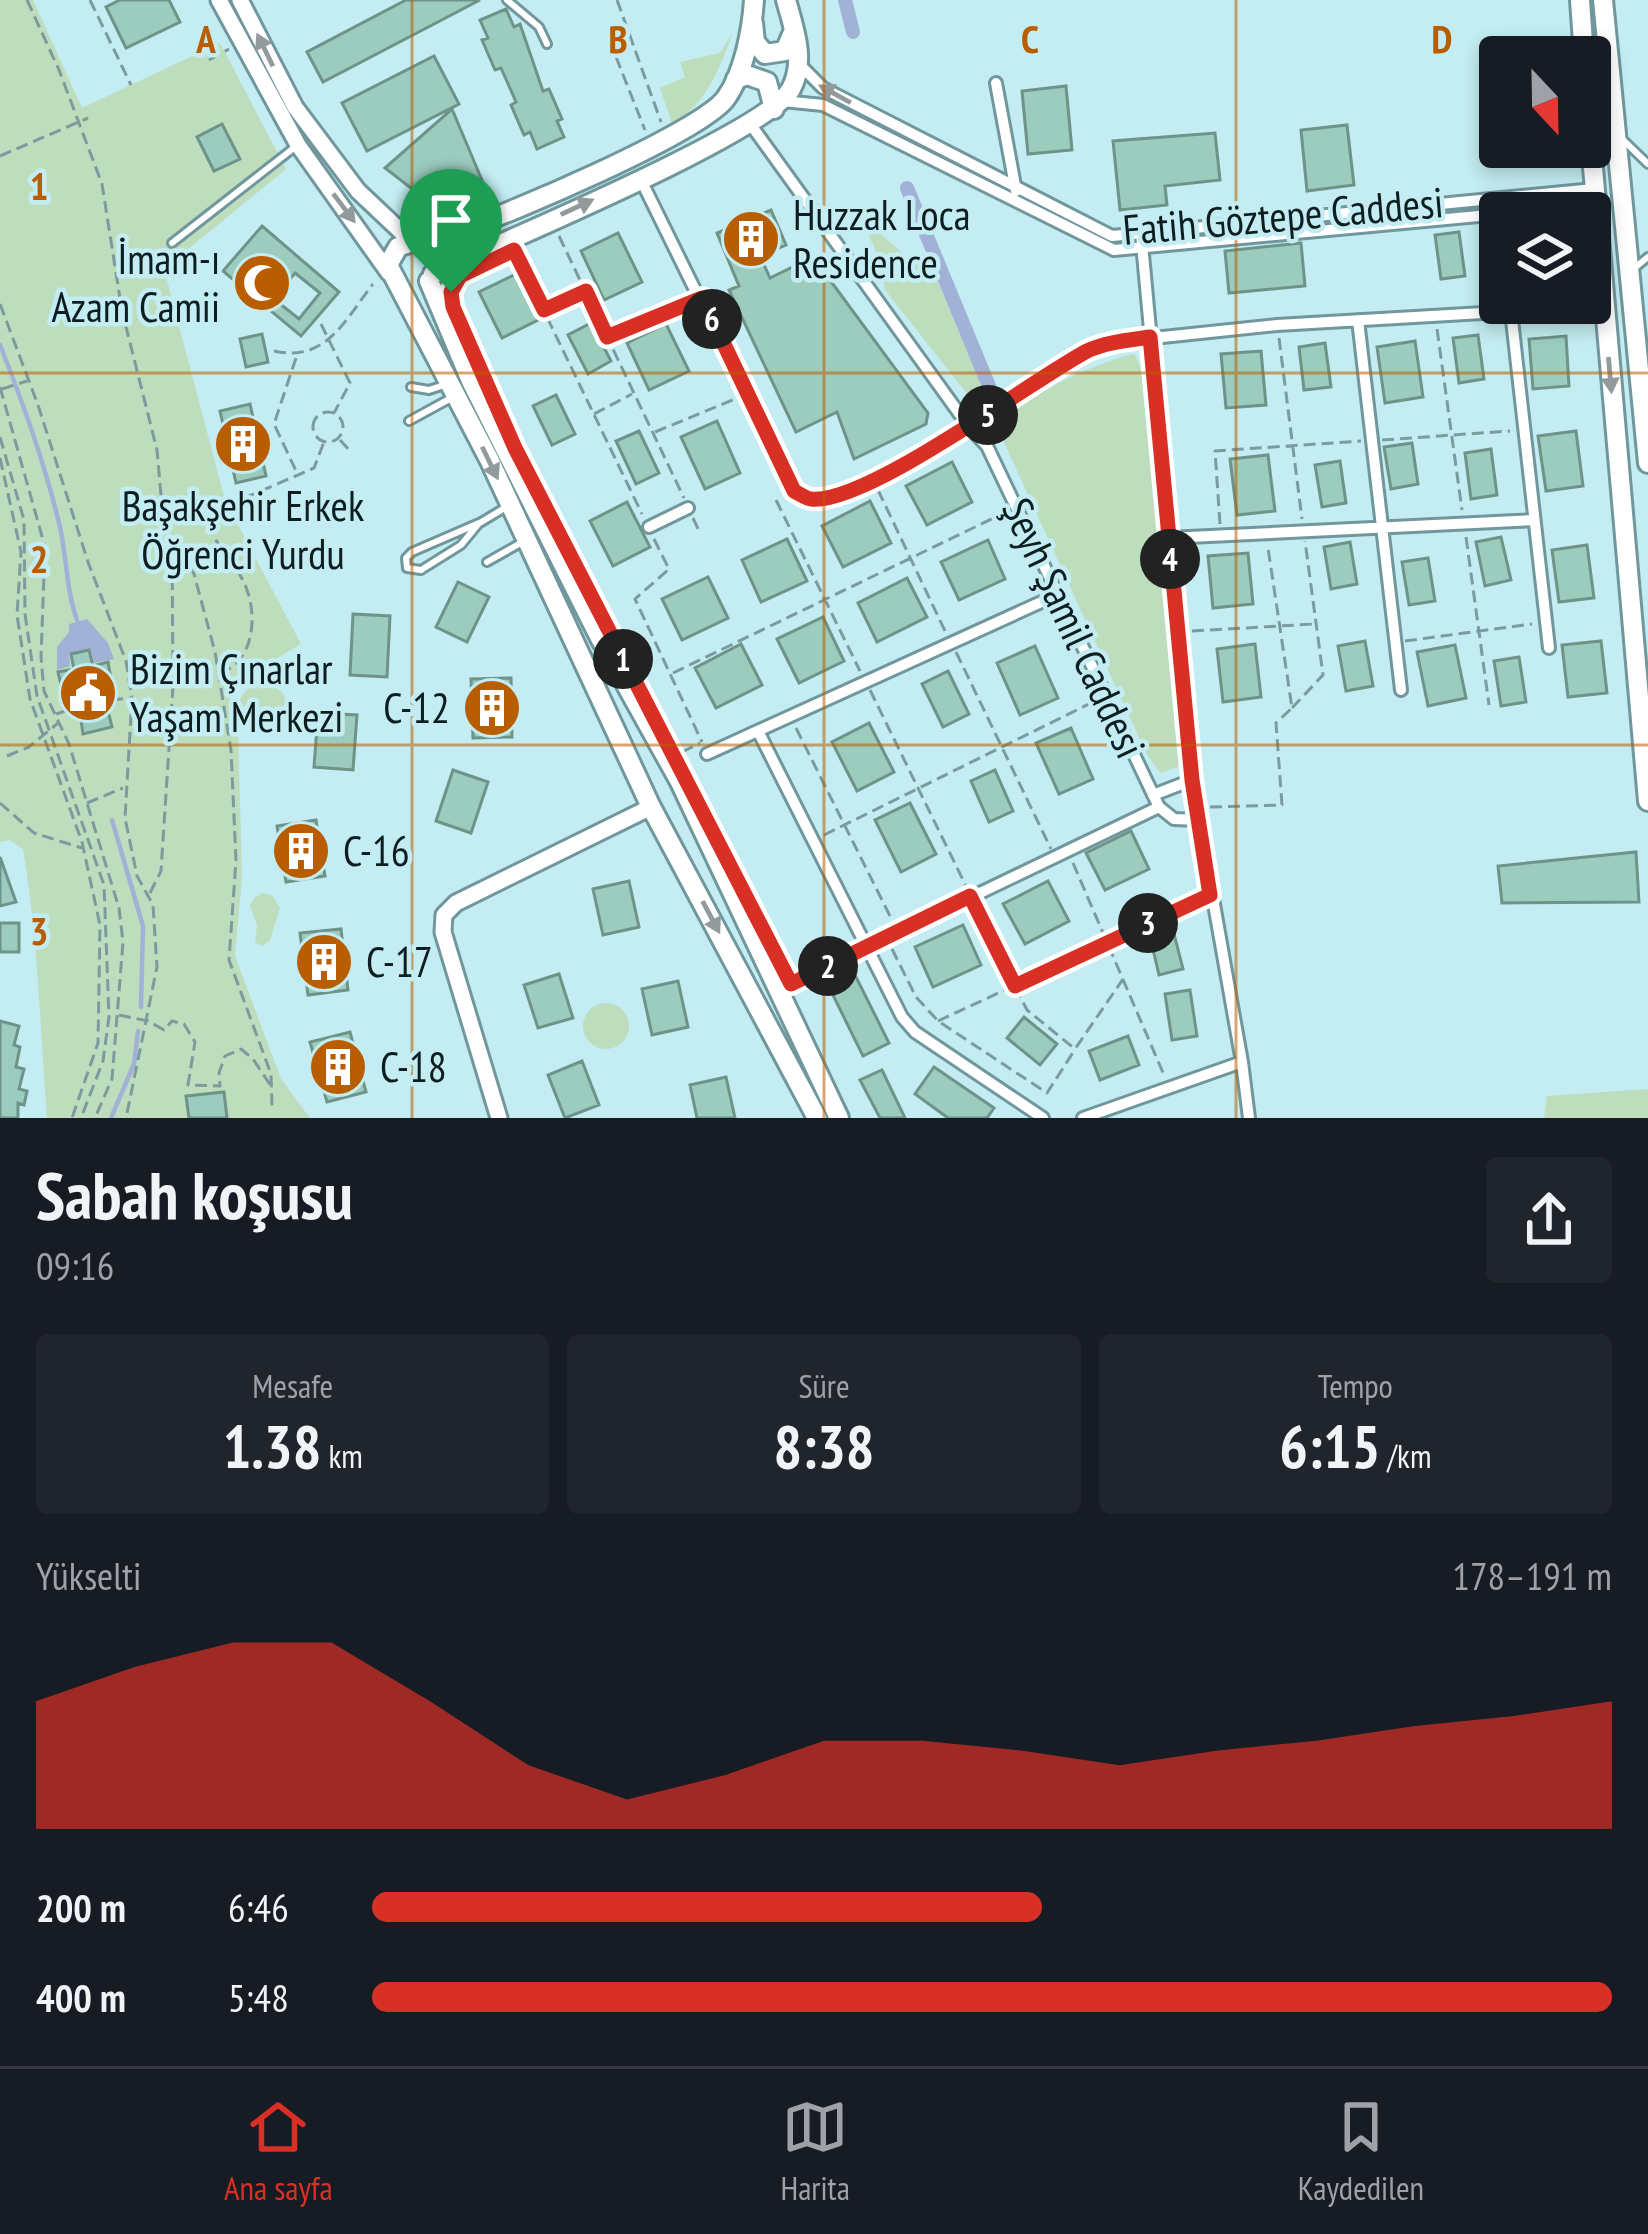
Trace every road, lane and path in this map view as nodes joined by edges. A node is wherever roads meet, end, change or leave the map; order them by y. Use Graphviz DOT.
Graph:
graph roads {
  1 [pos="27,0"];
  2 [pos="90,0"];
  3 [pos="219,0"];
  4 [pos="240,0"];
  5 [pos="507,0"];
  6 [pos="616,0"];
  7 [pos="786,0"];
  8 [pos="1579,4"];
  9 [pos="1604,5"];
  10 [pos="753,9"];
  11 [pos="794,30"];
  12 [pos="1582,36"];
  13 [pos="242,43"];
  14 [pos="547,44"];
  15 [pos="616,57"];
  16 [pos="209,60"];
  17 [pos="799,64"];
  18 [pos="736,79"];
  19 [pos="996,83"];
  20 [pos="131,85"];
  21 [pos="778,105"];
  22 [pos="88,118"];
  23 [pos="641,120"];
  24 [pos="79,122"];
  25 [pos="751,125"];
  26 [pos="663,128"];
  27 [pos="1616,132"];
  28 [pos="298,145"];
  29 [pos="0,156"];
  30 [pos="1648,164"];
  31 [pos="640,178"];
  32 [pos="1015,194"];
  33 [pos="1479,206"];
  34 [pos="1479,215"];
  35 [pos="556,230"];
  36 [pos="1141,233"];
  37 [pos="416,242"];
  38 [pos="172,243"];
  39 [pos="1142,248"];
  40 [pos="514,250"];
  41 [pos="1648,257"];
  42 [pos="1629,272"];
  43 [pos="431,278"];
  44 [pos="386,280"];
  45 [pos="586,291"];
  46 [pos="702,298"];
  47 [pos="0,304"];
  48 [pos="544,310"];
  49 [pos="1479,313"];
  50 [pos="1358,320"];
  51 [pos="1512,324"];
  52 [pos="1606,324"];
  53 [pos="321,325"];
  54 [pos="607,337"];
  55 [pos="1150,337"];
  56 [pos="329,340"];
  57 [pos="274,351"];
  58 [pos="297,356"];
  59 [pos="29,380"];
  60 [pos="411,387"];
  61 [pos="0,389"];
  62 [pos="453,389"];
  63 [pos="634,393"];
  64 [pos="747,394"];
  65 [pos="334,413"];
  66 [pos="594,414"];
  67 [pos="409,421"];
  68 [pos="969,427"];
  69 [pos="1524,430"];
  70 [pos="653,433"];
  71 [pos="0,437"];
  72 [pos="338,438"];
  73 [pos="1372,440"];
  74 [pos="324,442"];
  75 [pos="351,452"];
  76 [pos="0,458"];
  77 [pos="1648,463"];
  78 [pos="298,476"];
  79 [pos="873,478"];
  80 [pos="776,500"];
  81 [pos="511,505"];
  82 [pos="1017,507"];
  83 [pos="688,508"];
  84 [pos="1534,520"];
  85 [pos="479,523"];
  86 [pos="649,527"];
  87 [pos="1382,528"];
  88 [pos="700,532"];
  89 [pos="1266,534"];
  90 [pos="1221,537"];
  91 [pos="172,538"];
  92 [pos="458,538"];
  93 [pos="1168,538"];
  94 [pos="527,539"];
  95 [pos="911,558"];
  96 [pos="487,562"];
  97 [pos="1059,594"];
  98 [pos="825,600"];
  99 [pos="1546,622"];
  100 [pos="1316,624"];
  101 [pos="1280,626"];
  102 [pos="1177,632"];
  103 [pos="951,642"];
  104 [pos="1396,642"];
  105 [pos="1549,648"];
  106 [pos="218,674"];
  107 [pos="670,675"];
  108 [pos="865,681"];
  109 [pos="1401,690"];
  110 [pos="1107,695"];
  111 [pos="132,698"];
  112 [pos="111,700"];
  113 [pos="71,709"];
  114 [pos="56,714"];
  115 [pos="790,716"];
  116 [pos="59,722"];
  117 [pos="49,731"];
  118 [pos="758,731"];
  119 [pos="43,736"];
  120 [pos="1002,747"];
  121 [pos="705,748"];
  122 [pos="675,755"];
  123 [pos="7,756"];
  124 [pos="1192,780"];
  125 [pos="124,788"];
  126 [pos="683,788"];
  127 [pos="918,788"];
  128 [pos="1156,801"];
  129 [pos="1648,801"];
  130 [pos="0,803"];
  131 [pos="86,803"];
  132 [pos="652,807"];
  133 [pos="1197,813"];
  134 [pos="844,825"];
  135 [pos="811,840"];
  136 [pos="84,849"];
  137 [pos="1067,850"];
  138 [pos="1054,856"];
  139 [pos="149,894"];
  140 [pos="1210,895"];
  141 [pos="970,896"];
  142 [pos="892,934"];
  143 [pos="1108,942"];
  144 [pos="865,947"];
  145 [pos="1123,980"];
  146 [pos="1015,986"];
  147 [pos="776,991"];
  148 [pos="118,1015"];
  149 [pos="148,1021"];
  150 [pos="938,1021"];
  151 [pos="1075,1049"];
  152 [pos="1243,1062"];
  153 [pos="1169,1088"];
  154 [pos="273,1090"];
  155 [pos="272,1106"];
  156 [pos="72,1118"];
  157 [pos="80,1118"];
  158 [pos="95,1118"];
  159 [pos="126,1118"];
  160 [pos="499,1118"];
  161 [pos="817,1118"];
  162 [pos="839,1118"];
  163 [pos="1043,1118"];
  164 [pos="1083,1118"];
  165 [pos="1249,1118"];
  1 -- 24 [label="path"];
  2 -- 20 [label="path"];
  3 -- 13 [label="main road"];
  37 -- 4 [label="main road, one-way"];
  5 -- 14 [label="lane"];
  6 -- 26 [label="path"];
  7 -- 11 [label="main road"];
  8 -- 12 [label="main road"];
  9 -- 27 [label="main road"];
  10 -- 11 [label="main road"];
  10 -- 18 [label="main road"];
  11 -- 17 [label="main road"];
  13 -- 16 [label="path"];
  13 -- 28 [label="main road"];
  15 -- 23 [label="path"];
  17 -- 21 [label="main road"];
  32 -- 17 [label="street, Fatih Göztepe Caddesi, one-way"];
  18 -- 21 [label="main road"];
  18 -- 37 [label="main road"];
  19 -- 32 [label="street"];
  21 -- 25 [label="main road"];
  21 -- 32 [label="street, Fatih Göztepe Caddesi"];
  22 -- 24 [label="path"];
  24 -- 29 [label="path"];
  24 -- 91 [label="path"];
  25 -- 31 [label="main road"];
  25 -- 68 [label="street, Şeyh Şamil Caddesi"];
  27 -- 30 [label="lane"];
  27 -- 42 [label="main road"];
  28 -- 38 [label="lane"];
  28 -- 44 [label="main road, one-way"];
  43 -- 31 [label="main road, one-way"];
  31 -- 46 [label="street"];
  32 -- 36 [label="street, Fatih Göztepe Caddesi"];
  32 -- 39 [label="street, Fatih Göztepe Caddesi"];
  33 -- 36 [label="street, Fatih Göztepe Caddesi"];
  34 -- 39 [label="street, Fatih Göztepe Caddesi"];
  35 -- 45 [label="path"];
  36 -- 39 [label="street"];
  37 -- 43 [label="main road"];
  37 -- 44 [label="main road"];
  39 -- 55 [label="street"];
  40 -- 48 [label="path"];
  41 -- 42 [label="lane"];
  42 -- 77 [label="main road"];
  43 -- 44 [label="main road"];
  43 -- 126 [label="main road"];
  44 -- 56 [label="path"];
  44 -- 62 [label="main road"];
  45 -- 48 [label="path"];
  45 -- 54 [label="path"];
  46 -- 54 [label="path"];
  46 -- 64 [label="street"];
  47 -- 59 [label="path"];
  48 -- 66 [label="path"];
  49 -- 50 [label="street"];
  50 -- 55 [label="street"];
  50 -- 73 [label="street"];
  51 -- 69 [label="street"];
  52 -- 129 [label="main road, one-way"];
  53 -- 56 [label="path"];
  54 -- 63 [label="path"];
  55 -- 68 [label="street"];
  55 -- 93 [label="street"];
  56 -- 58 [label="path"];
  56 -- 65 [label="path"];
  57 -- 58 [label="path"];
  58 -- 78 [label="path"];
  59 -- 61 [label="path"];
  59 -- 111 [label="path"];
  60 -- 62 [label="lane"];
  61 -- 114 [label="path"];
  62 -- 67 [label="lane"];
  62 -- 81 [label="main road, one-way"];
  63 -- 66 [label="path"];
  63 -- 70 [label="path"];
  64 -- 70 [label="path"];
  64 -- 79 [label="street"];
  65 -- 72 [label="path"];
  65 -- 74 [label="path"];
  66 -- 86 [label="path"];
  68 -- 79 [label="street"];
  68 -- 82 [label="street, Şeyh Şamil Caddesi"];
  69 -- 73 [label="path"];
  69 -- 84 [label="street"];
  70 -- 83 [label="path"];
  71 -- 117 [label="path"];
  72 -- 74 [label="path"];
  72 -- 75 [label="path"];
  73 -- 87 [label="street"];
  73 -- 90 [label="path"];
  74 -- 78 [label="path"];
  76 -- 119 [label="path"];
  78 -- 106 [label="path"];
  79 -- 95 [label="path"];
  80 -- 98 [label="path"];
  81 -- 85 [label="lane"];
  81 -- 94 [label="main road"];
  82 -- 95 [label="path"];
  82 -- 97 [label="street, Şeyh Şamil Caddesi"];
  83 -- 86 [label="street"];
  83 -- 88 [label="path"];
  84 -- 87 [label="street"];
  84 -- 99 [label="street"];
  85 -- 85 [label="lane, bridge"];
  85 -- 92 [label="lane"];
  86 -- 107 [label="path"];
  87 -- 89 [label="street"];
  87 -- 104 [label="street"];
  89 -- 90 [label="street"];
  89 -- 101 [label="path"];
  90 -- 93 [label="street"];
  91 -- 106 [label="path"];
  91 -- 139 [label="path"];
  93 -- 102 [label="street"];
  94 -- 96 [label="lane"];
  94 -- 132 [label="main road"];
  95 -- 98 [label="path"];
  95 -- 103 [label="path"];
  97 -- 103 [label="street"];
  97 -- 110 [label="street, Şeyh Şamil Caddesi"];
  98 -- 107 [label="path"];
  98 -- 108 [label="path"];
  99 -- 104 [label="path"];
  99 -- 105 [label="street"];
  100 -- 101 [label="path"];
  101 -- 102 [label="path"];
  101 -- 133 [label="path"];
  102 -- 124 [label="street"];
  103 -- 108 [label="street"];
  103 -- 120 [label="path"];
  104 -- 109 [label="street"];
  106 -- 154 [label="path"];
  107 -- 121 [label="path"];
  108 -- 115 [label="street"];
  108 -- 127 [label="path"];
  110 -- 120 [label="path"];
  110 -- 128 [label="street, Şeyh Şamil Caddesi"];
  111 -- 112 [label="path"];
  111 -- 125 [label="path"];
  113 -- 114 [label="path"];
  114 -- 116 [label="path"];
  115 -- 118 [label="street"];
  115 -- 134 [label="path"];
  116 -- 117 [label="path"];
  116 -- 131 [label="path"];
  117 -- 119 [label="path"];
  117 -- 157 [label="path"];
  118 -- 121 [label="street"];
  118 -- 135 [label="street"];
  119 -- 123 [label="path"];
  119 -- 136 [label="path"];
  120 -- 127 [label="path"];
  120 -- 138 [label="path"];
  121 -- 122 [label="path"];
  124 -- 128 [label="street"];
  124 -- 133 [label="street"];
  125 -- 131 [label="path"];
  125 -- 139 [label="path"];
  126 -- 132 [label="main road"];
  126 -- 132 [label="main road"];
  126 -- 147 [label="main road"];
  127 -- 134 [label="path"];
  127 -- 141 [label="path"];
  128 -- 133 [label="street, Şeyh Şamil Caddesi"];
  128 -- 137 [label="street"];
  130 -- 136 [label="path"];
  131 -- 148 [label="path"];
  132 -- 160 [label="main road"];
  132 -- 161 [label="main road, one-way"];
  133 -- 140 [label="street"];
  134 -- 135 [label="path"];
  134 -- 142 [label="path"];
  135 -- 144 [label="street"];
  136 -- 156 [label="path"];
  137 -- 138 [label="street"];
  137 -- 143 [label="path"];
  138 -- 141 [label="street"];
  139 -- 149 [label="path"];
  140 -- 143 [label="path"];
  140 -- 152 [label="street"];
  141 -- 142 [label="street"];
  141 -- 146 [label="path"];
  142 -- 144 [label="street"];
  142 -- 150 [label="path"];
  143 -- 145 [label="path"];
  143 -- 146 [label="path"];
  144 -- 147 [label="street"];
  144 -- 163 [label="street"];
  145 -- 151 [label="path"];
  145 -- 153 [label="path"];
  146 -- 150 [label="path"];
  146 -- 151 [label="path"];
  147 -- 162 [label="main road"];
  148 -- 149 [label="path"];
  148 -- 158 [label="path"];
  149 -- 154 [label="path"];
  149 -- 159 [label="path"];
  150 -- 151 [label="path"];
  152 -- 153 [label="street"];
  152 -- 165 [label="street"];
  153 -- 164 [label="street"];
  154 -- 155 [label="path"];
}
